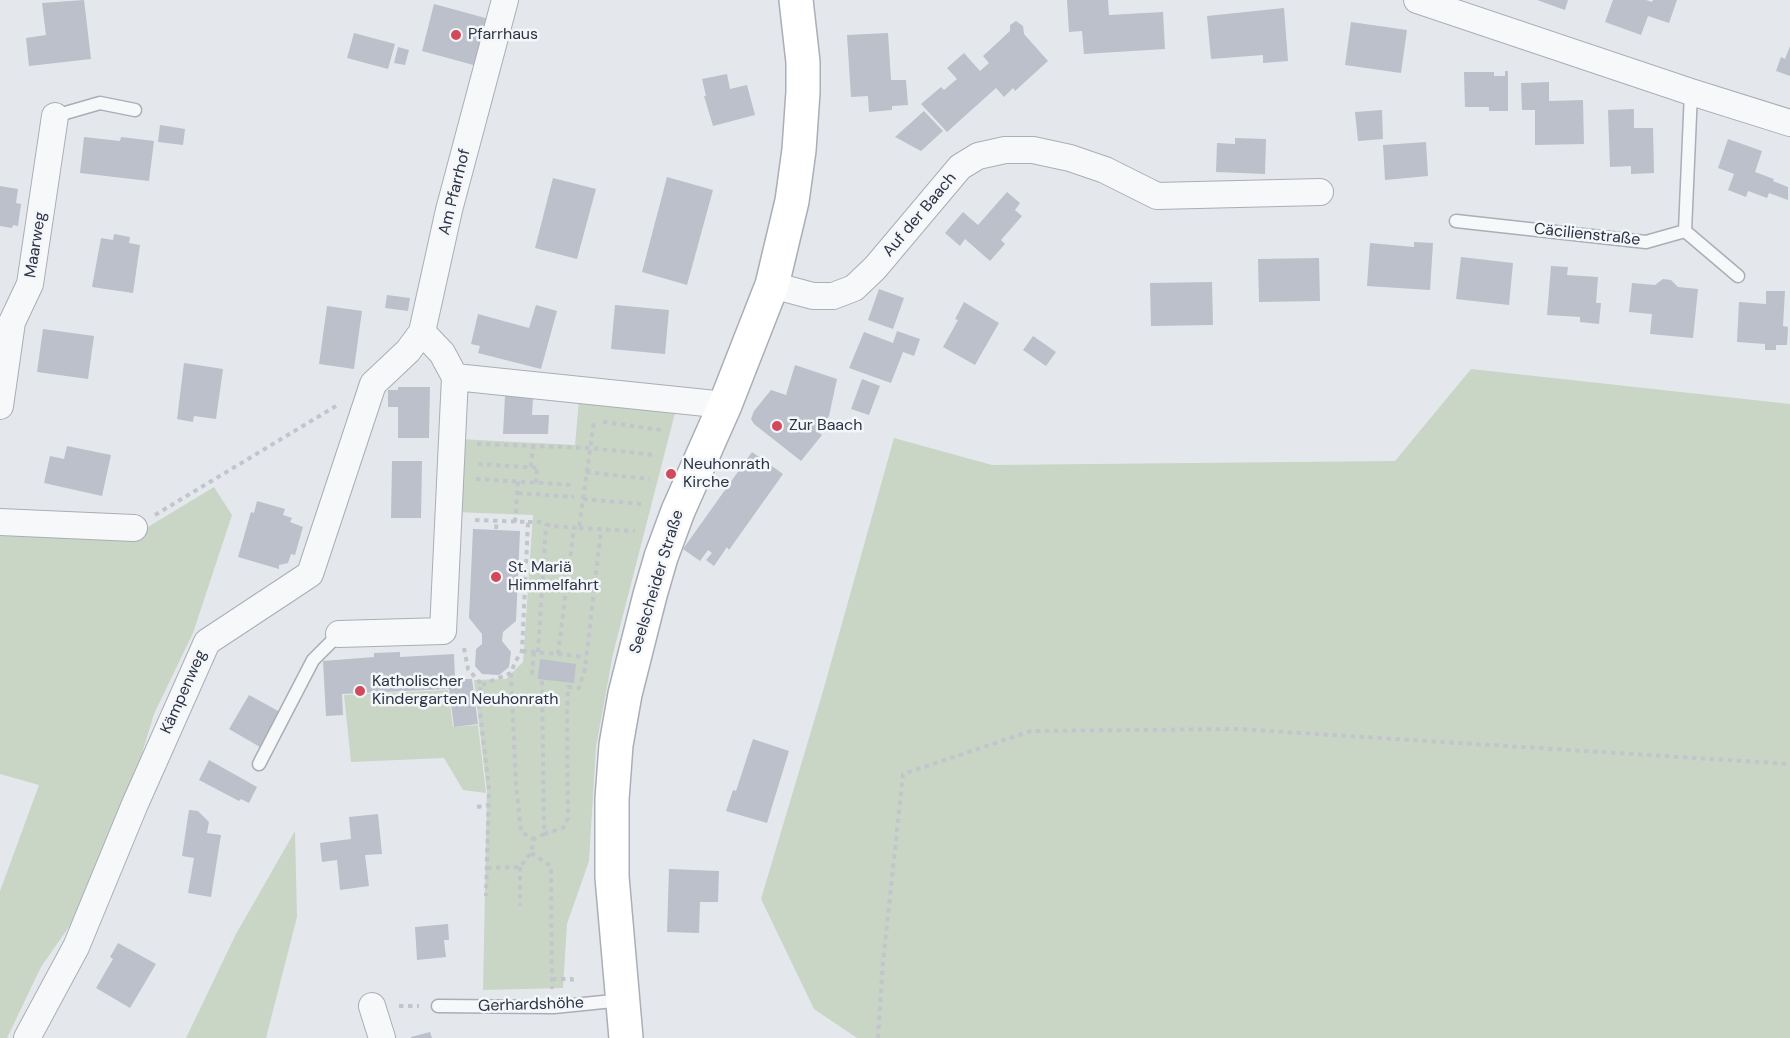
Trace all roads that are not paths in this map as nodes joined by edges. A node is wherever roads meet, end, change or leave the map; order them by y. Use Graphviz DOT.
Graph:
graph roads {
  1 [pos="505,0"];
  2 [pos="796,0"];
  3 [pos="1417,0"];
  4 [pos="1692,92"];
  5 [pos="135,110"];
  6 [pos="55,116"];
  7 [pos="1790,123"];
  8 [pos="1320,192"];
  9 [pos="1456,221"];
  10 [pos="1685,231"];
  11 [pos="1738,276"];
  12 [pos="772,285"];
  13 [pos="422,332"];
  14 [pos="455,377"];
  15 [pos="725,405"];
  16 [pos="0,406"];
  17 [pos="0,522"];
  18 [pos="134,528"];
  19 [pos="339,634"];
  20 [pos="259,764"];
  21 [pos="623,1000"];
  22 [pos="372,1006"];
  23 [pos="438,1006"];
  24 [pos="27,1038"];
  25 [pos="382,1038"];
  26 [pos="626,1038"];
  1 -- 13 [label="street, Am Pfarrhof"];
  2 -- 12 [label="street, Seelscheider Straße"];
  3 -- 4 [label="street"];
  4 -- 7 [label="street"];
  4 -- 10 [label="lane"];
  5 -- 6 [label="lane"];
  6 -- 16 [label="street, Maarweg"];
  8 -- 12 [label="street, Auf der Baach"];
  9 -- 10 [label="lane, Cäcilienstraße"];
  10 -- 11 [label="lane"];
  12 -- 15 [label="street, Seelscheider Straße"];
  13 -- 14 [label="street"];
  13 -- 24 [label="street, Kämpenweg"];
  14 -- 15 [label="street"];
  14 -- 19 [label="street"];
  15 -- 21 [label="street, Seelscheider Straße"];
  17 -- 18 [label="street"];
  19 -- 20 [label="lane"];
  21 -- 23 [label="lane, Gerhardshöhe"];
  21 -- 26 [label="street, Seelscheider Straße"];
  22 -- 25 [label="street"];
}
